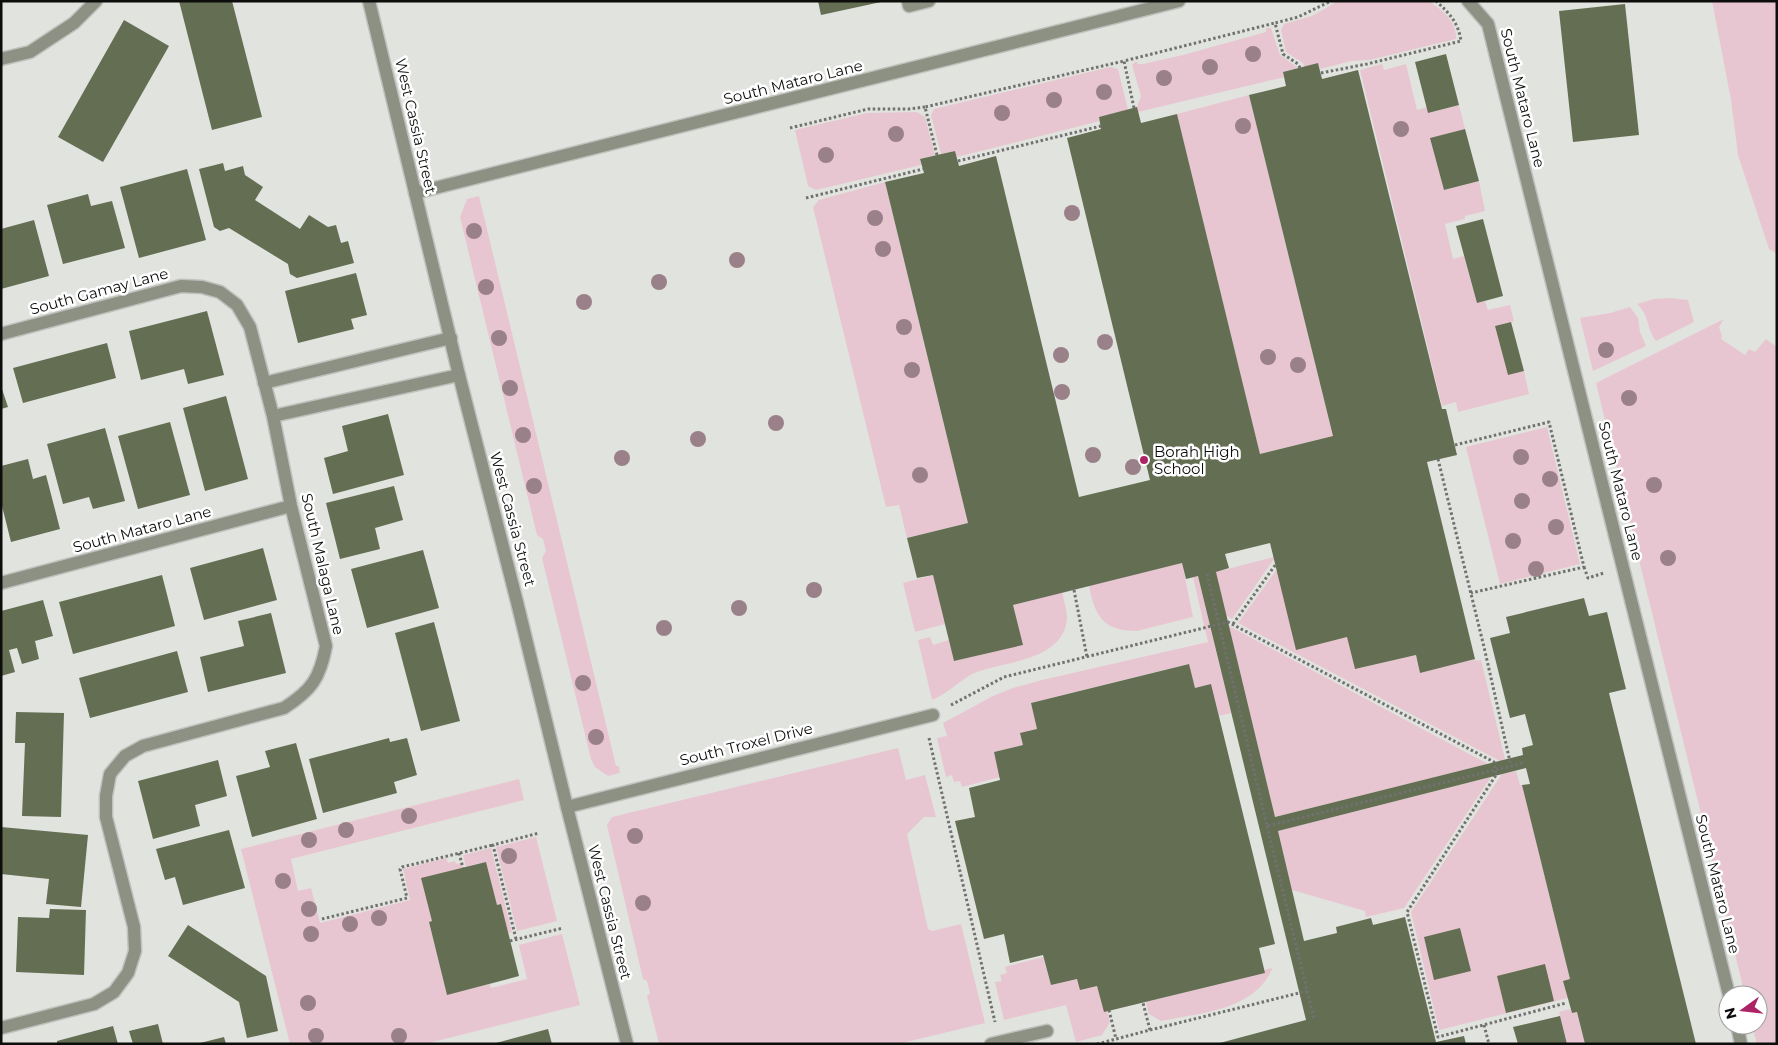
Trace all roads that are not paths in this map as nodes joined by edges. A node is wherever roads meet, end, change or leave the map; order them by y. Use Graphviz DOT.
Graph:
graph roads {
  1 [pos="96,1"];
  2 [pos="369,1"];
  3 [pos="908,1"];
  4 [pos="929,1"];
  5 [pos="1180,1"];
  6 [pos="1468,1"];
  7 [pos="1,59"];
  8 [pos="415,192"];
  9 [pos="1,334"];
  10 [pos="451,338"];
  11 [pos="458,375"];
  12 [pos="264,383"];
  13 [pos="273,416"];
  14 [pos="291,506"];
  15 [pos="1,583"];
  16 [pos="928,716"];
  17 [pos="567,807"];
  18 [pos="1727,985"];
  19 [pos="1,1028"];
  20 [pos="1047,1031"];
  21 [pos="995,1043"];
  22 [pos="627,1044"];
  1 -- 7 [label="street"];
  2 -- 8 [label="street, West Cassia Street"];
  3 -- 4 [label="street"];
  5 -- 8 [label="street, South Mataro Lane"];
  6 -- 18 [label="street, South Mataro Lane"];
  8 -- 10 [label="street, West Cassia Street"];
  9 -- 12 [label="street, South Gamay Lane"];
  10 -- 11 [label="street, West Cassia Street"];
  10 -- 12 [label="street"];
  11 -- 13 [label="street"];
  11 -- 17 [label="street, West Cassia Street"];
  12 -- 13 [label="street, South Malaga Lane"];
  13 -- 14 [label="street, South Malaga Lane"];
  14 -- 15 [label="street, South Mataro Lane"];
  14 -- 19 [label="street, South Malaga Lane"];
  16 -- 17 [label="street, South Troxel Drive"];
  17 -- 22 [label="street, West Cassia Street"];
  20 -- 21 [label="street"];
}
